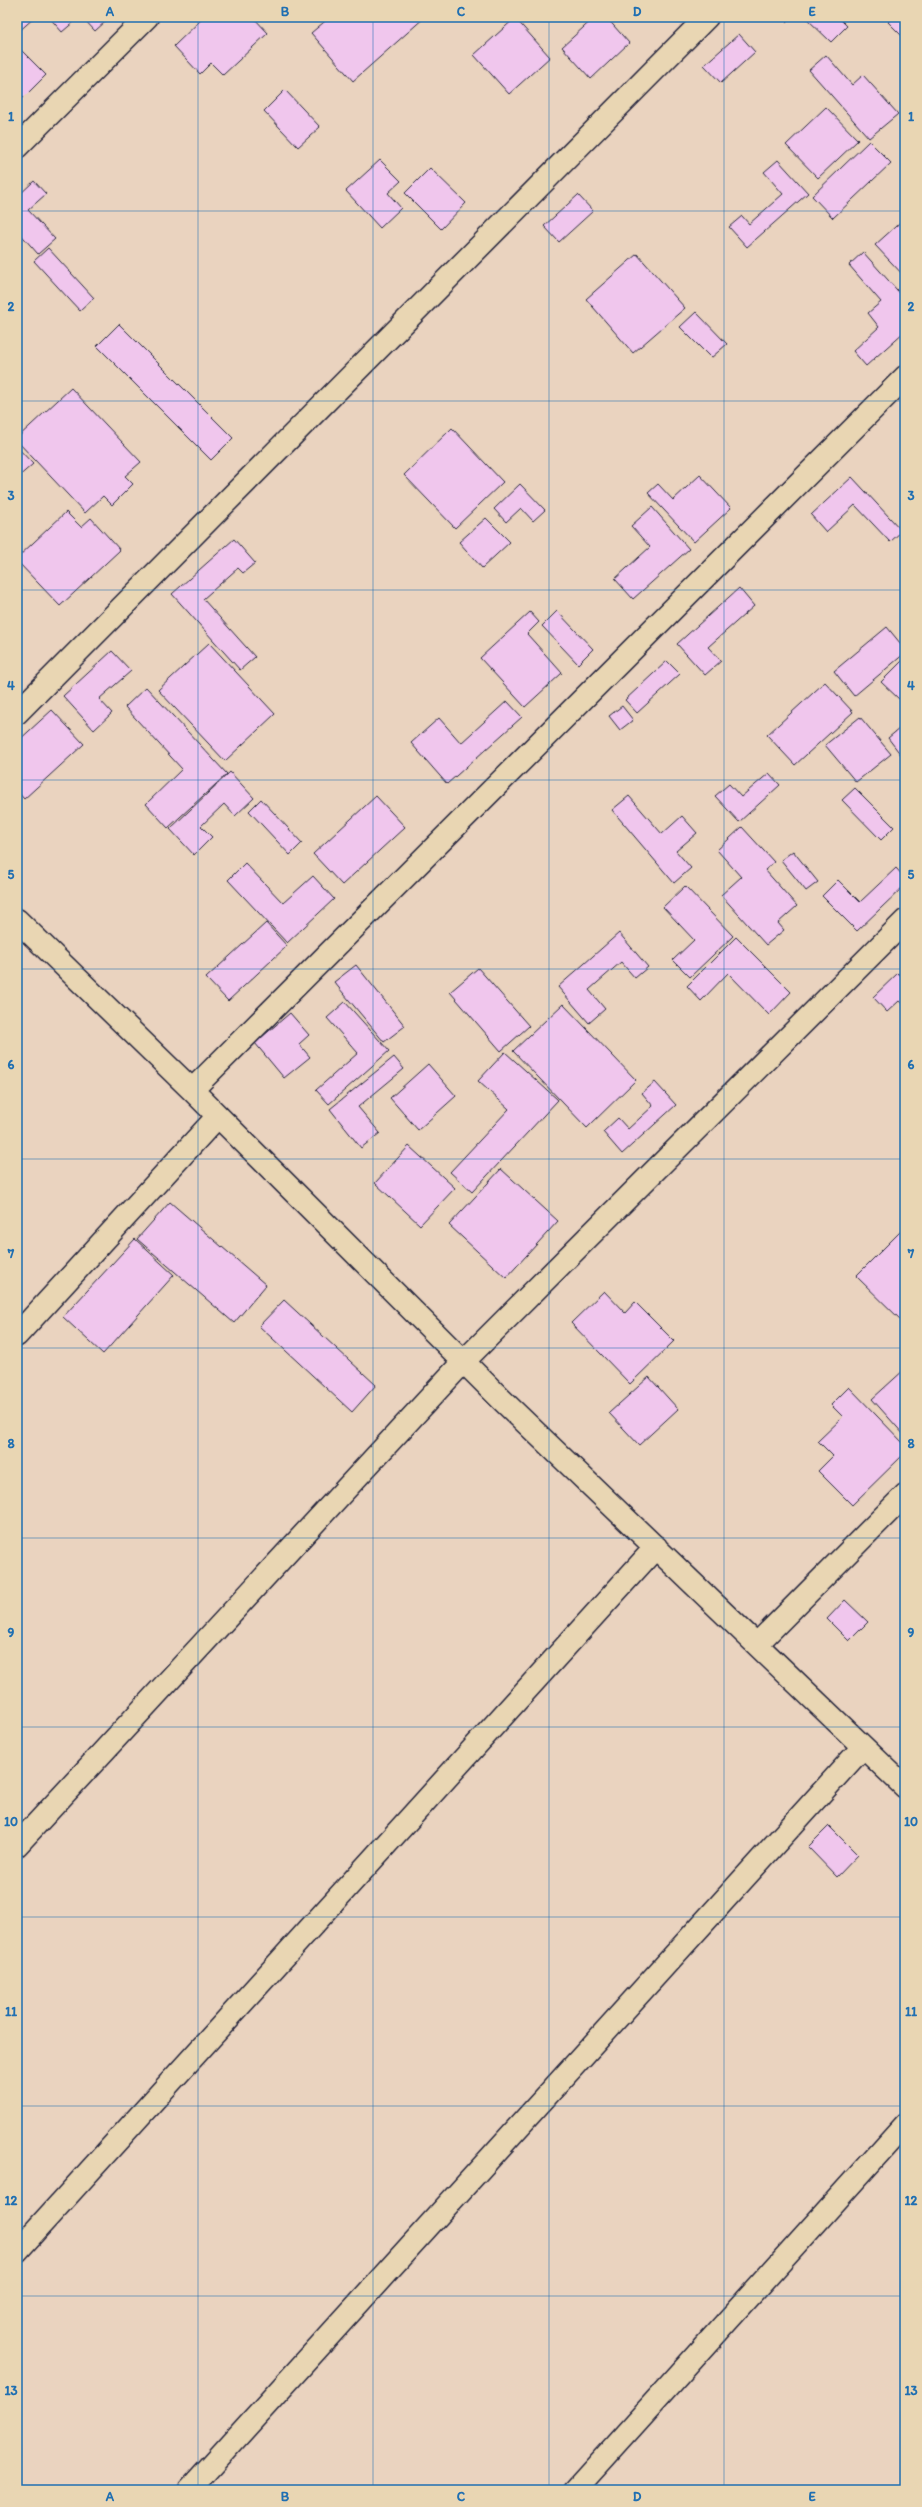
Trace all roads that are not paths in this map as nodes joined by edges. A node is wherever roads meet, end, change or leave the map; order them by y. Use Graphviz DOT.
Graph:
graph roads {
  1 [pos="147,17"];
  2 [pos="707,17"];
  3 [pos="17,148"];
  4 [pos="905,377"];
  5 [pos="17,713"];
  6 [pos="17,920"];
  7 [pos="905,921"];
  8 [pos="192,1090"];
  9 [pos="218,1116"];
  10 [pos="17,1335"];
  11 [pos="464,1361"];
  12 [pos="905,1495"];
  13 [pos="656,1546"];
  14 [pos="757,1644"];
  15 [pos="863,1747"];
  16 [pos="905,1787"];
  17 [pos="17,1844"];
  18 [pos="905,2124"];
  19 [pos="17,2251"];
  20 [pos="189,2490"];
  21 [pos="575,2490"];
  1 -- 3 [label="street"];
  2 -- 5 [label="street"];
  4 -- 8 [label="street"];
  6 -- 8 [label="street"];
  7 -- 11 [label="street"];
  8 -- 9 [label="street"];
  9 -- 10 [label="street"];
  9 -- 11 [label="street"];
  11 -- 13 [label="street"];
  11 -- 17 [label="street"];
  12 -- 14 [label="street"];
  13 -- 14 [label="street"];
  13 -- 19 [label="street"];
  14 -- 15 [label="street"];
  15 -- 16 [label="street"];
  15 -- 20 [label="street"];
  18 -- 21 [label="street"];
}
